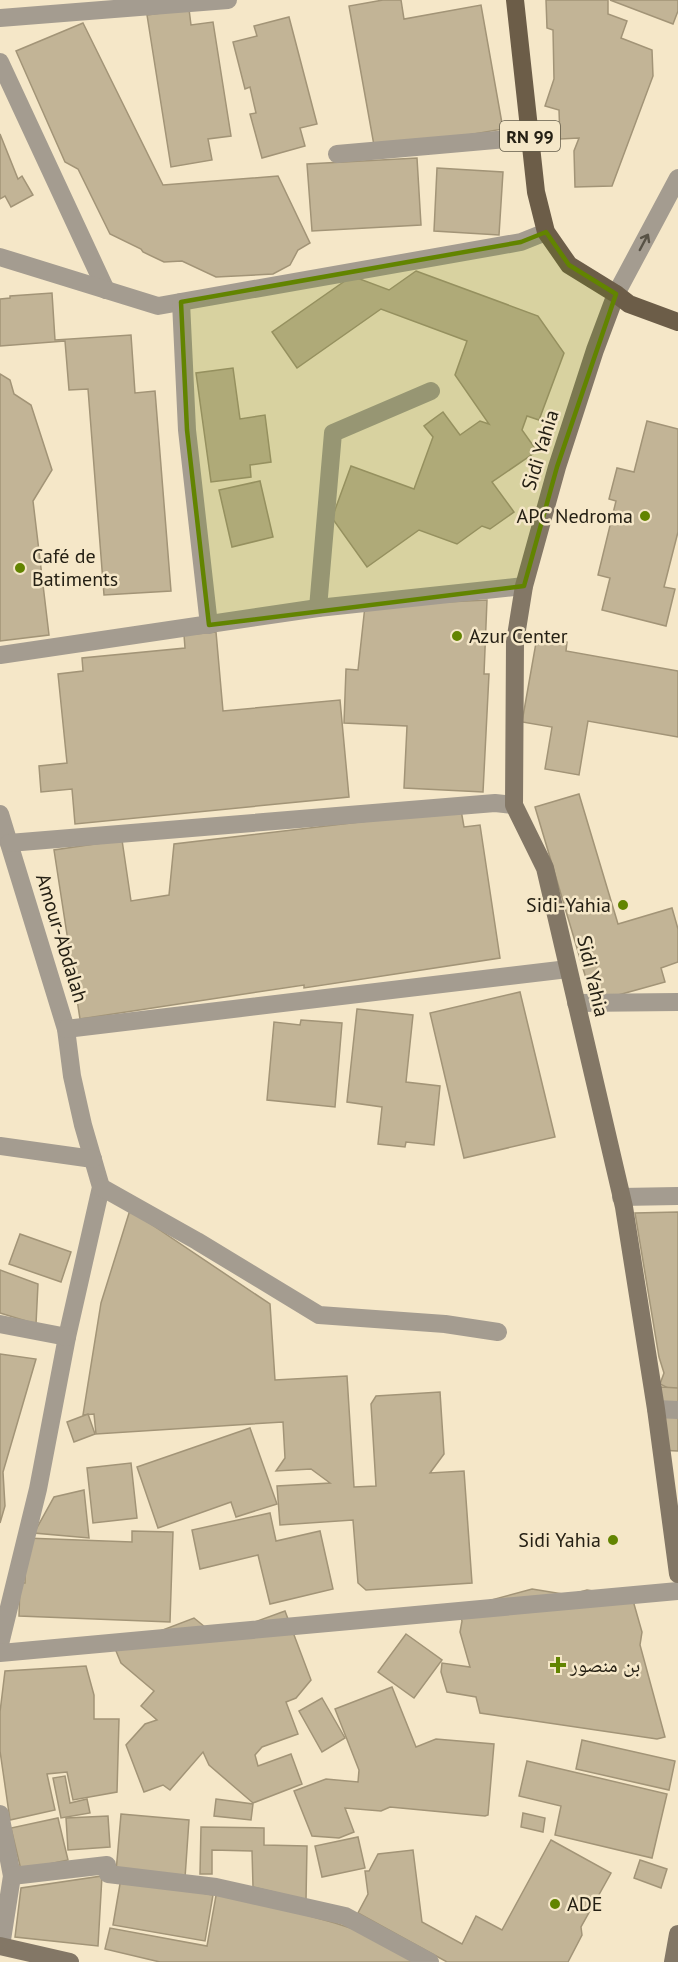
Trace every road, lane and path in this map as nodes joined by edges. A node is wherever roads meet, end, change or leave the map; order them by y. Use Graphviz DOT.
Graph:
graph roads {
  1 [pos="228,0"];
  2 [pos="515,0"];
  3 [pos="0,18"];
  4 [pos="0,62"];
  5 [pos="530,137"];
  6 [pos="337,154"];
  7 [pos="678,178"];
  8 [pos="546,232"];
  9 [pos="0,257"];
  10 [pos="106,290"];
  11 [pos="616,294"];
  12 [pos="181,302"];
  13 [pos="678,322"];
  14 [pos="431,392"];
  15 [pos="524,586"];
  16 [pos="318,608"];
  17 [pos="209,625"];
  18 [pos="0,655"];
  19 [pos="514,805"];
  20 [pos="0,814"];
  21 [pos="9,843"];
  22 [pos="568,969"];
  23 [pos="678,1002"];
  24 [pos="576,1003"];
  25 [pos="66,1029"];
  26 [pos="0,1146"];
  27 [pos="93,1159"];
  28 [pos="101,1187"];
  29 [pos="678,1196"];
  30 [pos="621,1197"];
  31 [pos="0,1324"];
  32 [pos="498,1332"];
  33 [pos="67,1337"];
  34 [pos="656,1409"];
  35 [pos="678,1410"];
  36 [pos="678,1574"];
  37 [pos="678,1591"];
  38 [pos="0,1644"];
  39 [pos="0,1653"];
  40 [pos="0,1814"];
  41 [pos="12,1876"];
  42 [pos="678,1934"];
  43 [pos="1,1946"];
  44 [pos="70,1962"];
  45 [pos="429,1962"];
  46 [pos="673,1962"];
  1 -- 3 [label="street"];
  2 -- 5 [label="main road, RN 99"];
  4 -- 10 [label="street"];
  5 -- 6 [label="street"];
  5 -- 8 [label="main road, RN 99"];
  11 -- 7 [label="street, one-way"];
  8 -- 11 [label="main road, RN 99"];
  8 -- 12 [label="street"];
  9 -- 10 [label="street"];
  10 -- 12 [label="street"];
  11 -- 13 [label="main road, RN 99"];
  11 -- 15 [label="street, Sidi Yahia"];
  12 -- 17 [label="street"];
  14 -- 16 [label="street"];
  15 -- 16 [label="street"];
  15 -- 19 [label="street, Sidi Yahia"];
  16 -- 17 [label="street"];
  17 -- 18 [label="street"];
  19 -- 21 [label="street"];
  19 -- 22 [label="street, Sidi Yahia"];
  20 -- 21 [label="street, Amour-Abdalah"];
  21 -- 25 [label="street, Amour-Abdalah"];
  22 -- 24 [label="street, Sidi Yahia"];
  22 -- 25 [label="street"];
  23 -- 24 [label="street"];
  24 -- 30 [label="street, Sidi Yahia"];
  25 -- 27 [label="street, Amour-Abdalah"];
  26 -- 27 [label="street"];
  27 -- 28 [label="street, Amour-Abdalah"];
  28 -- 32 [label="street"];
  28 -- 33 [label="street"];
  29 -- 30 [label="street"];
  30 -- 34 [label="street, Sidi Yahia"];
  31 -- 33 [label="street"];
  33 -- 38 [label="street"];
  34 -- 35 [label="street"];
  34 -- 36 [label="street, Sidi Yahia"];
  37 -- 39 [label="street"];
  40 -- 41 [label="street"];
  41 -- 43 [label="street"];
  41 -- 45 [label="street"];
  42 -- 46 [label="street"];
  43 -- 44 [label="street"];
}
